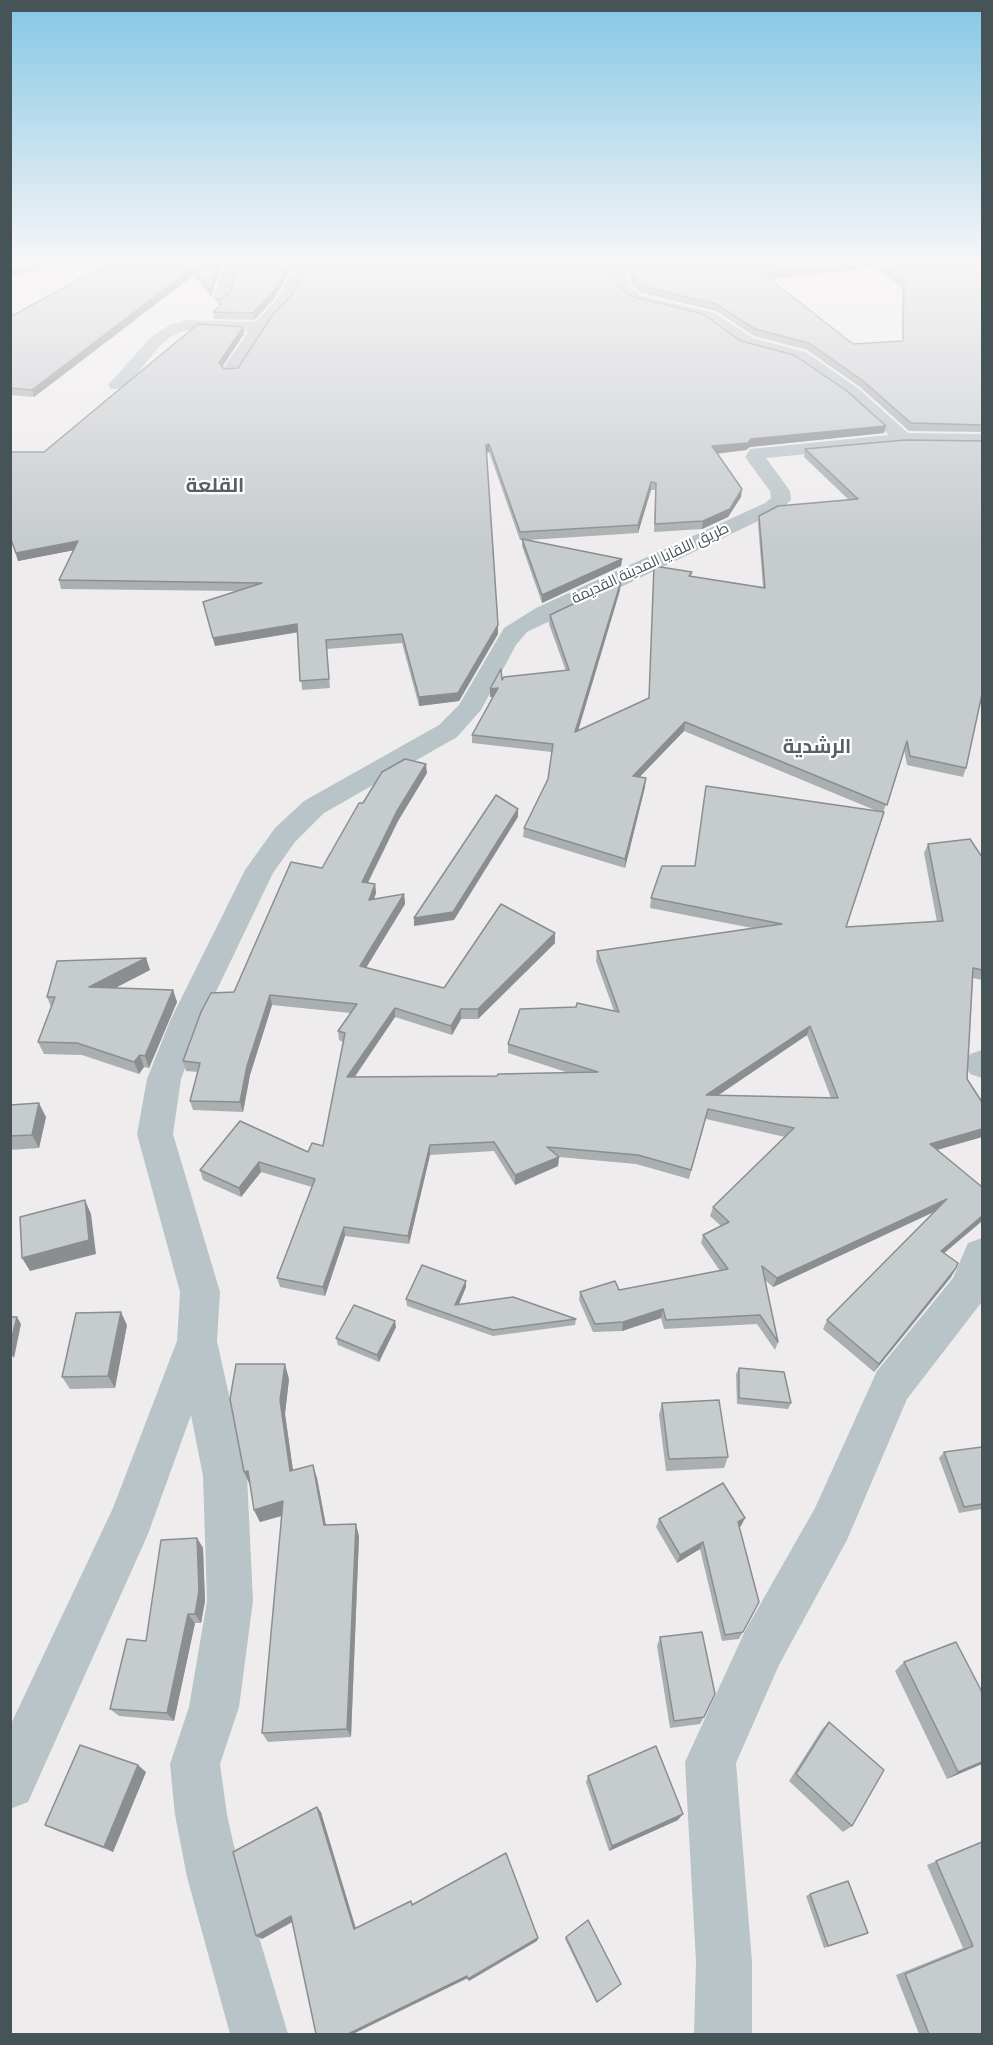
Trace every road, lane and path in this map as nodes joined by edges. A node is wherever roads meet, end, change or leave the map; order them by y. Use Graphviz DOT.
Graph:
graph roads {
  1 [pos="143,355"];
  2 [pos="240,355"];
  3 [pos="798,355"];
  4 [pos="231,370"];
  5 [pos="117,385"];
  6 [pos="903,440"];
  7 [pos="982,440"];
  8 [pos="982,1255"];
  9 [pos="197,1341"];
  10 [pos="10,1784"];
  11 [pos="259,2034"];
  12 [pos="723,2034"];
  1 -- 5 [label="street"];
  2 -- 4 [label="street"];
  3 -- 6 [label="street"];
  6 -- 7 [label="street, طريق اللقايا المدينة القديمة"];
  6 -- 9 [label="street, طريق اللقايا المدينة القديمة"];
  8 -- 12 [label="street"];
  9 -- 10 [label="street"];
  9 -- 11 [label="street"];
}
